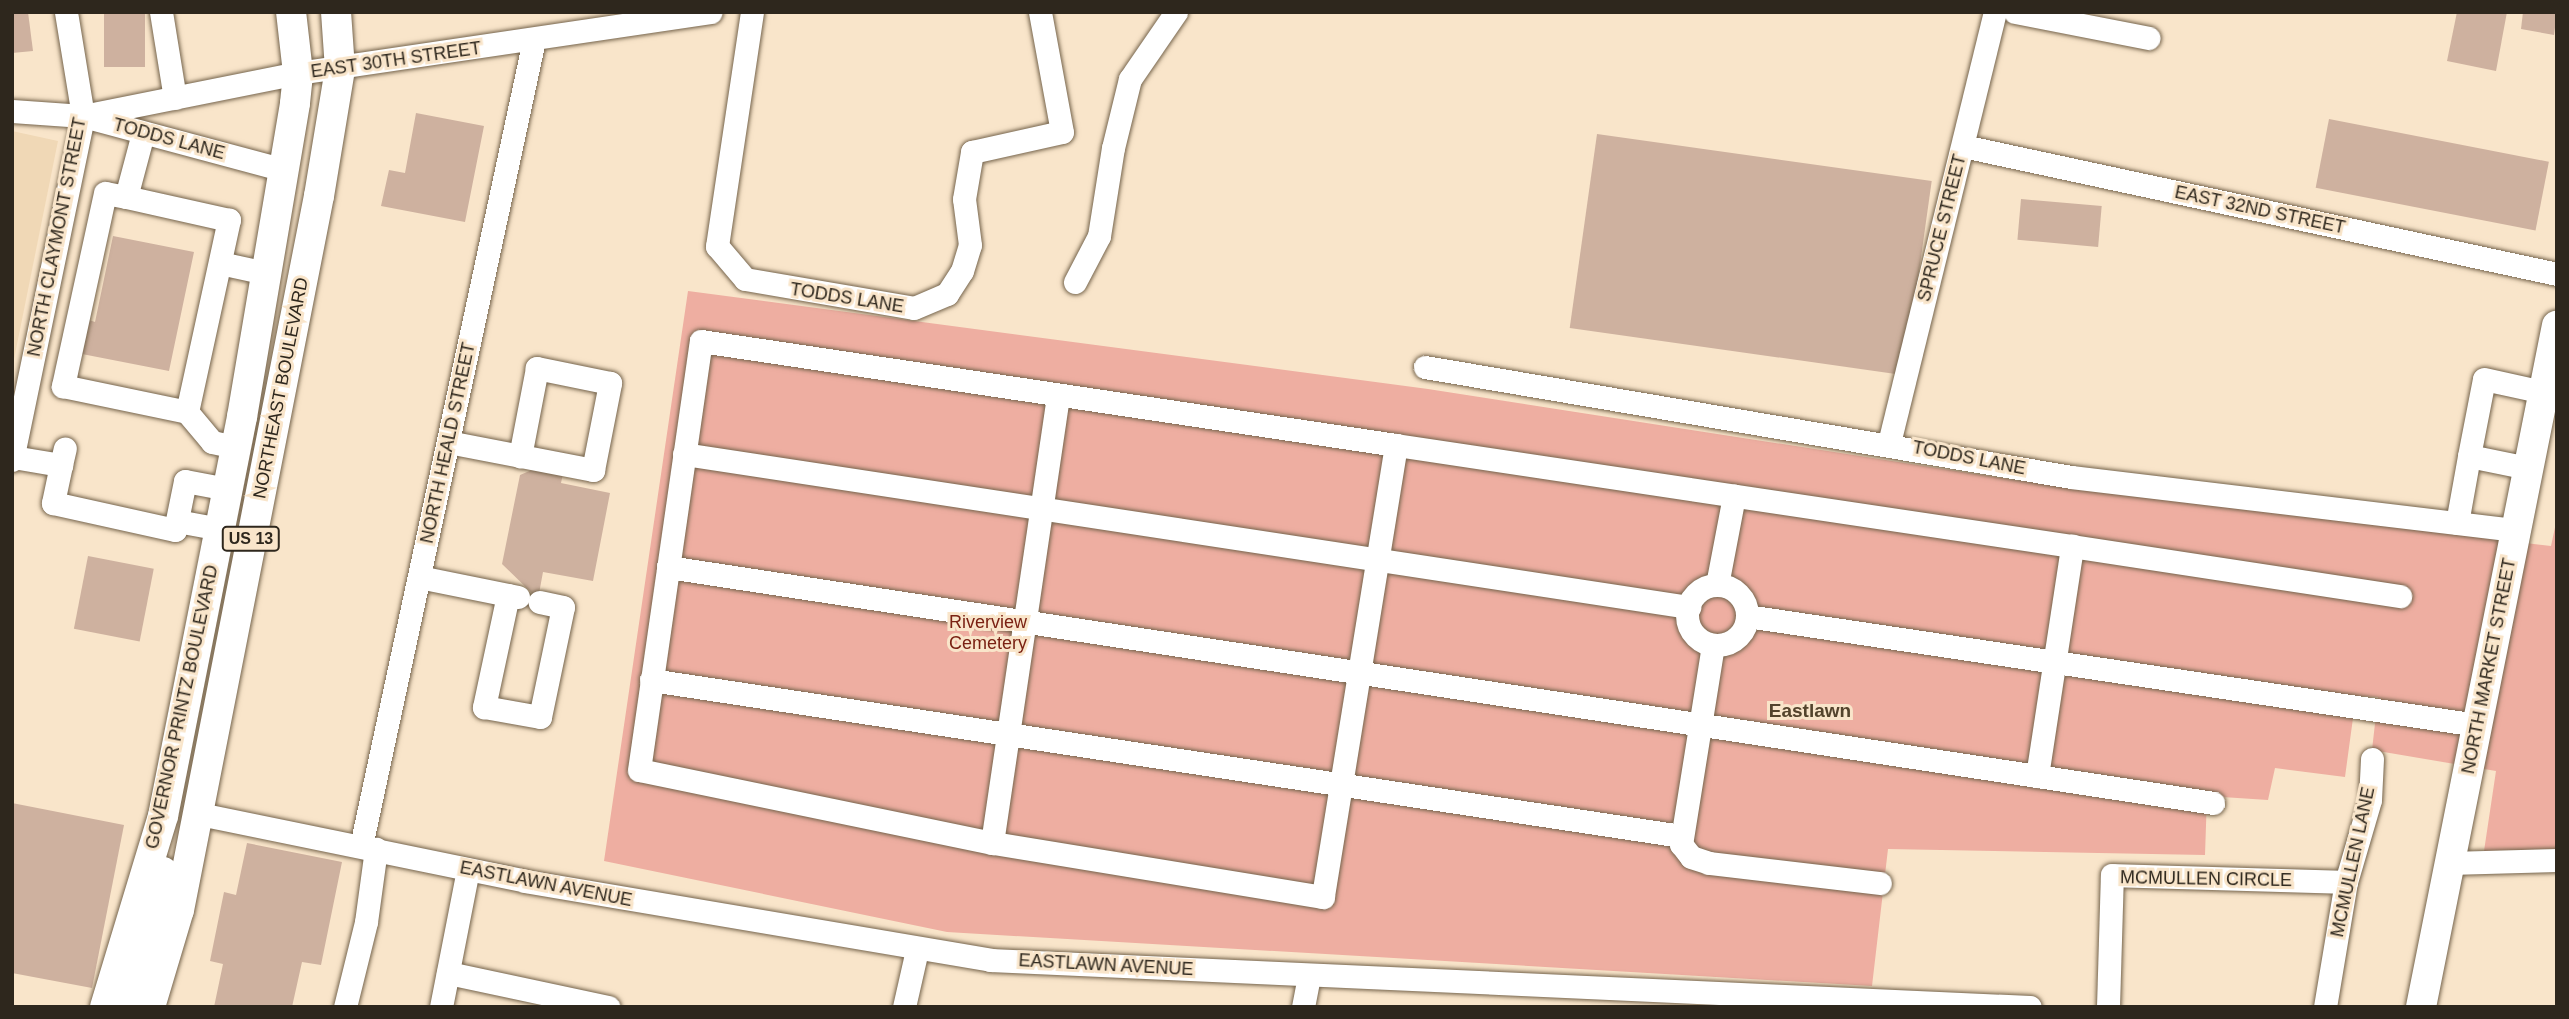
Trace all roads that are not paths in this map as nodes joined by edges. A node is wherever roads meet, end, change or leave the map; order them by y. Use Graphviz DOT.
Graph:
graph roads {
  1 [pos="66,12"];
  2 [pos="161,12"];
  3 [pos="291,12"];
  4 [pos="336,12"];
  5 [pos="711,12"];
  6 [pos="752,12"];
  7 [pos="1040,12"];
  8 [pos="1176,12"];
  9 [pos="1995,12"];
  10 [pos="2015,12"];
  11 [pos="2149,38"];
  12 [pos="534,40"];
  13 [pos="340,69"];
  14 [pos="298,73"];
  15 [pos="175,97"];
  16 [pos="12,111"];
  17 [pos="83,116"];
  18 [pos="143,132"];
  19 [pos="1962,146"];
  20 [pos="284,170"];
  21 [pos="125,197"];
  22 [pos="220,263"];
  23 [pos="266,273"];
  24 [pos="2557,274"];
  25 [pos="1075,282"];
  26 [pos="48,285"];
  27 [pos="83,292"];
  28 [pos="2557,325"];
  29 [pos="1425,367"];
  30 [pos="29,381"];
  31 [pos="63,386"];
  32 [pos="2543,392"];
  33 [pos="1059,395"];
  34 [pos="187,412"];
  35 [pos="448,442"];
  36 [pos="1889,443"];
  37 [pos="1396,445"];
  38 [pos="236,447"];
  39 [pos="684,454"];
  40 [pos="520,456"];
  41 [pos="2469,456"];
  42 [pos="13,459"];
  43 [pos="2528,468"];
  44 [pos="227,489"];
  45 [pos="1734,496"];
  46 [pos="1042,509"];
  47 [pos="177,521"];
  48 [pos="2457,523"];
  49 [pos="220,529"];
  50 [pos="2516,530"];
  51 [pos="2072,546"];
  52 [pos="1378,559"];
  53 [pos="668,567"];
  54 [pos="419,577"];
  55 [pos="1717,585"];
  56 [pos="2400,596"];
  57 [pos="522,598"];
  58 [pos="1689,607"];
  59 [pos="1747,616"];
  60 [pos="1025,621"];
  61 [pos="1713,645"];
  62 [pos="2054,662"];
  63 [pos="1359,673"];
  64 [pos="651,680"];
  65 [pos="1698,725"];
  66 [pos="2477,725"];
  67 [pos="1008,734"];
  68 [pos="2372,759"];
  69 [pos="2036,776"];
  70 [pos="1341,785"];
  71 [pos="2213,803"];
  72 [pos="195,813"];
  73 [pos="163,816"];
  74 [pos="1681,836"];
  75 [pos="992,843"];
  76 [pos="369,848"];
  77 [pos="2557,860"];
  78 [pos="2449,863"];
  79 [pos="468,870"];
  80 [pos="2346,882"];
  81 [pos="1880,883"];
  82 [pos="917,950"];
  83 [pos="448,973"];
  84 [pos="1309,975"];
  85 [pos="1684,999"];
  86 [pos="1875,1004"];
  87 [pos="105,1007"];
  88 [pos="131,1007"];
  89 [pos="150,1007"];
  90 [pos="345,1007"];
  91 [pos="441,1007"];
  92 [pos="607,1007"];
  93 [pos="904,1007"];
  94 [pos="1303,1007"];
  95 [pos="2030,1007"];
  96 [pos="2108,1007"];
  97 [pos="2325,1007"];
  98 [pos="2421,1007"];
  1 -- 17 [label="street, NORTH CLAYMONT STREET"];
  2 -- 15 [label="street"];
  3 -- 14 [label="main road, US 13"];
  4 -- 13 [label="main road, NORTHEAST BOULEVARD / US 13"];
  5 -- 12 [label="street, EAST 30TH STREET"];
  6 -- 7 [label="street, TODDS LANE"];
  8 -- 25 [label="street"];
  9 -- 19 [label="street, SPRUCE STREET"];
  10 -- 11 [label="street"];
  12 -- 13 [label="street, EAST 30TH STREET"];
  12 -- 35 [label="street, NORTH HEALD STREET"];
  13 -- 14 [label="street, EAST 30TH STREET"];
  13 -- 72 [label="main road, NORTHEAST BOULEVARD / US 13"];
  14 -- 15 [label="street, EAST 30TH STREET"];
  14 -- 20 [label="main road, GOVERNOR PRINTZ BOULEVARD / US 13"];
  15 -- 17 [label="street, EAST 30TH STREET"];
  16 -- 17 [label="street, TODDS LANE"];
  17 -- 18 [label="street, TODDS LANE"];
  17 -- 26 [label="street, NORTH CLAYMONT STREET"];
  18 -- 20 [label="street, TODDS LANE"];
  18 -- 21 [label="street"];
  19 -- 24 [label="street, EAST 32ND STREET"];
  19 -- 36 [label="street, SPRUCE STREET"];
  20 -- 23 [label="main road, GOVERNOR PRINTZ BOULEVARD / US 13"];
  21 -- 22 [label="street"];
  21 -- 27 [label="street"];
  22 -- 23 [label="street"];
  22 -- 34 [label="street"];
  23 -- 38 [label="main road, GOVERNOR PRINTZ BOULEVARD / US 13"];
  26 -- 27 [label="street"];
  26 -- 30 [label="street, NORTH CLAYMONT STREET"];
  27 -- 31 [label="street"];
  28 -- 32 [label="main road, NORTH MARKET STREET"];
  29 -- 36 [label="street, TODDS LANE"];
  30 -- 31 [label="street"];
  30 -- 42 [label="street, NORTH CLAYMONT STREET"];
  31 -- 34 [label="street"];
  32 -- 41 [label="street"];
  32 -- 43 [label="main road, NORTH MARKET STREET"];
  33 -- 37 [label="street"];
  33 -- 39 [label="street"];
  33 -- 46 [label="street"];
  34 -- 38 [label="street"];
  35 -- 40 [label="street"];
  35 -- 54 [label="street, NORTH HEALD STREET"];
  36 -- 48 [label="street, TODDS LANE"];
  37 -- 45 [label="street"];
  37 -- 52 [label="street"];
  38 -- 44 [label="main road, GOVERNOR PRINTZ BOULEVARD / US 13"];
  39 -- 46 [label="street"];
  39 -- 53 [label="street"];
  40 -- 40 [label="street"];
  41 -- 43 [label="street"];
  41 -- 48 [label="street"];
  42 -- 47 [label="street"];
  43 -- 50 [label="main road, NORTH MARKET STREET"];
  44 -- 47 [label="street"];
  44 -- 49 [label="main road, GOVERNOR PRINTZ BOULEVARD / US 13"];
  45 -- 51 [label="street"];
  45 -- 55 [label="street"];
  46 -- 52 [label="street"];
  46 -- 60 [label="street"];
  47 -- 49 [label="street"];
  48 -- 50 [label="street, TODDS LANE"];
  49 -- 73 [label="main road, GOVERNOR PRINTZ BOULEVARD / US 13"];
  50 -- 66 [label="main road, NORTH MARKET STREET"];
  51 -- 56 [label="street"];
  51 -- 62 [label="street"];
  52 -- 58 [label="street"];
  52 -- 63 [label="street"];
  53 -- 60 [label="street"];
  53 -- 64 [label="street"];
  54 -- 57 [label="street"];
  54 -- 76 [label="street, NORTH HEALD STREET"];
  55 -- 58 [label="street"];
  55 -- 59 [label="street"];
  57 -- 57 [label="street"];
  58 -- 61 [label="street"];
  59 -- 61 [label="street"];
  59 -- 62 [label="street"];
  60 -- 63 [label="street"];
  60 -- 67 [label="street"];
  61 -- 65 [label="street"];
  62 -- 66 [label="street"];
  62 -- 69 [label="street"];
  63 -- 65 [label="street"];
  63 -- 70 [label="street"];
  64 -- 67 [label="street"];
  64 -- 75 [label="street"];
  65 -- 69 [label="street"];
  65 -- 74 [label="street"];
  66 -- 78 [label="main road, NORTH MARKET STREET"];
  67 -- 70 [label="street"];
  67 -- 75 [label="street"];
  68 -- 80 [label="street, MCMULLEN LANE"];
  69 -- 71 [label="street"];
  70 -- 74 [label="street"];
  70 -- 75 [label="street"];
  72 -- 76 [label="street, EASTLAWN AVENUE"];
  72 -- 89 [label="main road, NORTHEAST BOULEVARD / US 13"];
  73 -- 87 [label="main road, GOVERNOR PRINTZ BOULEVARD / US 13"];
  73 -- 88 [label="main road"];
  74 -- 81 [label="street"];
  76 -- 79 [label="street, EASTLAWN AVENUE"];
  76 -- 90 [label="street, NORTH HEALD STREET"];
  77 -- 78 [label="street"];
  78 -- 98 [label="main road, NORTH MARKET STREET"];
  79 -- 82 [label="street, EASTLAWN AVENUE"];
  79 -- 83 [label="street"];
  80 -- 96 [label="street, MCMULLEN CIRCLE"];
  80 -- 97 [label="street, MCMULLEN LANE"];
  82 -- 84 [label="street, EASTLAWN AVENUE"];
  82 -- 93 [label="street"];
  83 -- 91 [label="street"];
  83 -- 92 [label="street"];
  84 -- 85 [label="street, EASTLAWN AVENUE"];
  84 -- 94 [label="street"];
  85 -- 86 [label="street, EASTLAWN AVENUE"];
  86 -- 95 [label="street, EASTLAWN AVENUE"];
}
